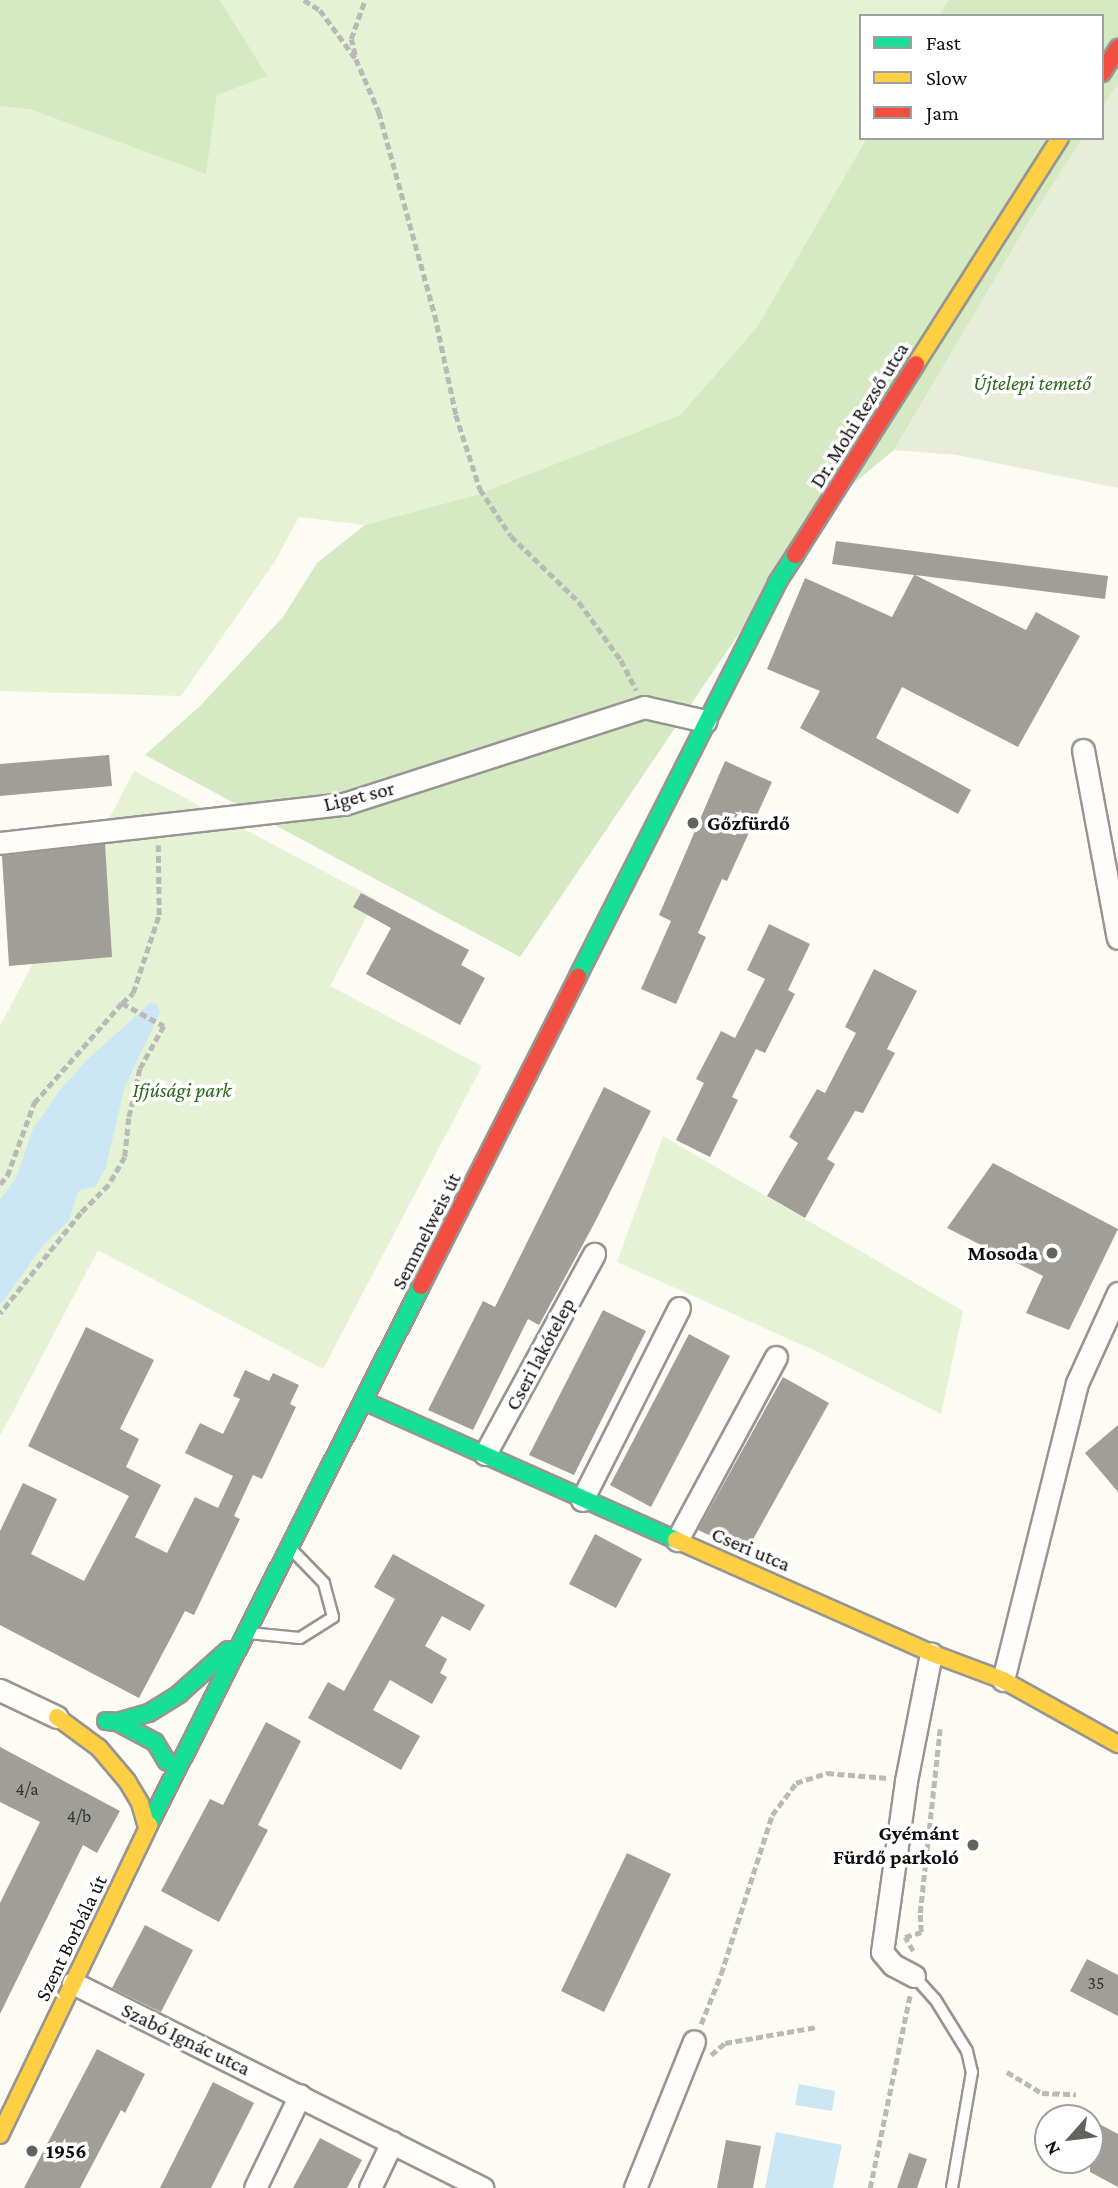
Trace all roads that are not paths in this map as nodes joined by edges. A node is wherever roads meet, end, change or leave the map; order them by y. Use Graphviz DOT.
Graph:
graph roads {
  1 [pos="1118,48"];
  2 [pos="1104,69"];
  3 [pos="1059,140"];
  4 [pos="705,721"];
  5 [pos="1083,750"];
  6 [pos="0,843"];
  7 [pos="1118,938"];
  8 [pos="594,1254"];
  9 [pos="1118,1293"];
  10 [pos="679,1308"];
  11 [pos="776,1357"];
  12 [pos="364,1401"];
  13 [pos="485,1454"];
  14 [pos="582,1500"];
  15 [pos="677,1541"];
  16 [pos="289,1547"];
  17 [pos="246,1633"];
  18 [pos="931,1653"];
  19 [pos="1003,1680"];
  20 [pos="0,1690"];
  21 [pos="57,1717"];
  22 [pos="117,1722"];
  23 [pos="1118,1744"];
  24 [pos="99,1748"];
  25 [pos="161,1764"];
  26 [pos="147,1828"];
  27 [pos="914,1976"];
  28 [pos="73,1983"];
  29 [pos="700,2050"];
  30 [pos="300,2095"];
  31 [pos="0,2135"];
  32 [pos="392,2142"];
  33 [pos="255,2188"];
  34 [pos="370,2188"];
  35 [pos="483,2188"];
  36 [pos="635,2188"];
  37 [pos="952,2188"];
  1 -- 2 [label="street"];
  3 -- 4 [label="street, Dr. Mohi Rezső utca"];
  4 -- 6 [label="street, Liget sor"];
  4 -- 12 [label="street, Semmelweis út"];
  5 -- 7 [label="street"];
  8 -- 13 [label="street, Cseri lakótelep"];
  9 -- 19 [label="street"];
  10 -- 14 [label="street"];
  11 -- 15 [label="street"];
  12 -- 13 [label="street, Cseri utca"];
  12 -- 16 [label="street, Semmelweis út"];
  13 -- 14 [label="street, Cseri utca"];
  14 -- 15 [label="street, Cseri utca"];
  15 -- 18 [label="street, Cseri utca"];
  16 -- 17 [label="street, Semmelweis út"];
  16 -- 17 [label="lane"];
  17 -- 22 [label="street"];
  17 -- 25 [label="street, Semmelweis út"];
  18 -- 19 [label="street, Cseri utca"];
  18 -- 27 [label="street"];
  19 -- 23 [label="street, Cseri utca"];
  20 -- 21 [label="street"];
  21 -- 22 [label="street"];
  21 -- 24 [label="street"];
  22 -- 25 [label="street"];
  24 -- 25 [label="street"];
  24 -- 26 [label="street"];
  25 -- 26 [label="street, Szent Borbála út"];
  26 -- 28 [label="street, Szent Borbála út"];
  27 -- 37 [label="lane"];
  28 -- 30 [label="street, Szabó Ignác utca"];
  28 -- 31 [label="street, Szent Borbála út"];
  29 -- 36 [label="street"];
  30 -- 32 [label="street, Szabó Ignác utca"];
  30 -- 33 [label="street"];
  32 -- 34 [label="street"];
  32 -- 35 [label="street, Szabó Ignác utca"];
}
